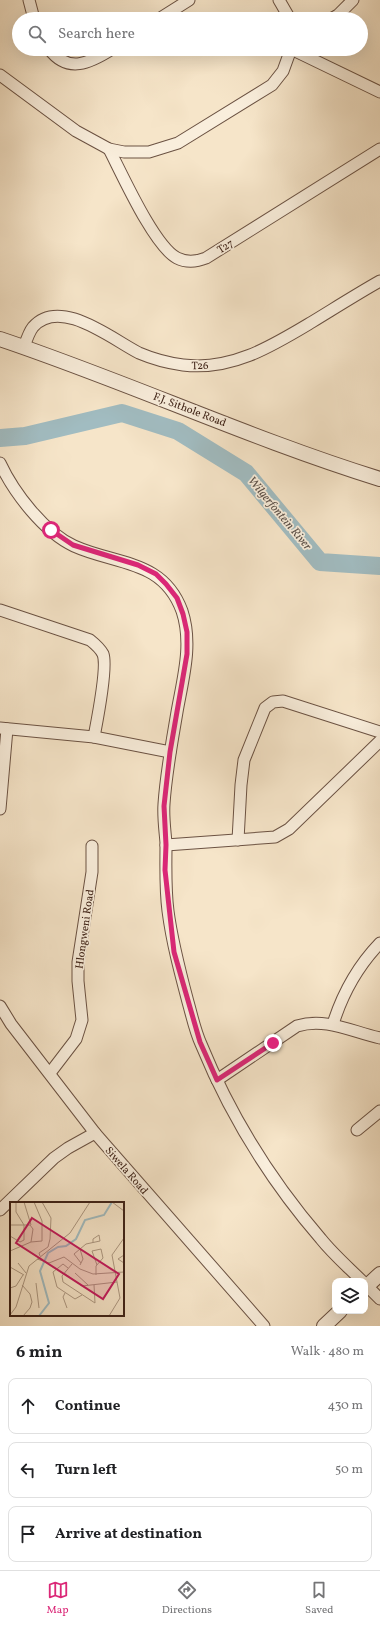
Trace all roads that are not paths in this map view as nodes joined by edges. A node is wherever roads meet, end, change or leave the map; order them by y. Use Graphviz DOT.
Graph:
graph roads {
  1 [pos="29,0"];
  2 [pos="189,0"];
  3 [pos="279,0"];
  4 [pos="353,0"];
  5 [pos="32,12"];
  6 [pos="170,12"];
  7 [pos="286,12"];
  8 [pos="341,12"];
  9 [pos="56,56"];
  10 [pos="100,56"];
  11 [pos="288,56"];
  12 [pos="305,56"];
  13 [pos="0,74"];
  14 [pos="380,92"];
  15 [pos="109,149"];
  16 [pos="380,149"];
  17 [pos="380,281"];
  18 [pos="0,339"];
  19 [pos="24,347"];
  20 [pos="0,463"];
  21 [pos="380,479"];
  22 [pos="0,610"];
  23 [pos="3,729"];
  24 [pos="380,732"];
  25 [pos="94,737"];
  26 [pos="380,741"];
  27 [pos="170,752"];
  28 [pos="0,809"];
  29 [pos="238,840"];
  30 [pos="166,845"];
  31 [pos="92,846"];
  32 [pos="380,943"];
  33 [pos="0,1006"];
  34 [pos="333,1024"];
  35 [pos="380,1038"];
  36 [pos="50,1073"];
  37 [pos="217,1080"];
  38 [pos="380,1111"];
  39 [pos="357,1130"];
  40 [pos="95,1133"];
  41 [pos="0,1210"];
  42 [pos="380,1274"];
  43 [pos="358,1278"];
  44 [pos="368,1283"];
  45 [pos="368,1288"];
  46 [pos="380,1299"];
  47 [pos="337,1314"];
  48 [pos="264,1326"];
  49 [pos="324,1326"];
  1 -- 5 [label="street"];
  2 -- 6 [label="street"];
  3 -- 7 [label="street"];
  4 -- 8 [label="street"];
  9 -- 10 [label="street"];
  11 -- 15 [label="street"];
  12 -- 14 [label="street"];
  13 -- 15 [label="street"];
  15 -- 16 [label="street, T27"];
  17 -- 19 [label="street, T26"];
  18 -- 19 [label="street, F.J. Sithole Road"];
  19 -- 21 [label="street, F.J. Sithole Road"];
  20 -- 27 [label="street"];
  22 -- 25 [label="street"];
  23 -- 25 [label="street"];
  23 -- 28 [label="street"];
  24 -- 29 [label="street"];
  25 -- 27 [label="street"];
  26 -- 29 [label="street"];
  27 -- 30 [label="street"];
  29 -- 30 [label="street"];
  30 -- 37 [label="street"];
  31 -- 36 [label="street, Hlongweni Road"];
  32 -- 34 [label="street"];
  33 -- 36 [label="street, Siwela Road"];
  34 -- 35 [label="street"];
  34 -- 37 [label="street"];
  36 -- 40 [label="street, Siwela Road"];
  37 -- 43 [label="street"];
  38 -- 39 [label="street"];
  40 -- 41 [label="street"];
  40 -- 48 [label="street, Siwela Road"];
  42 -- 44 [label="street"];
  45 -- 46 [label="street"];
  47 -- 49 [label="street"];
}
